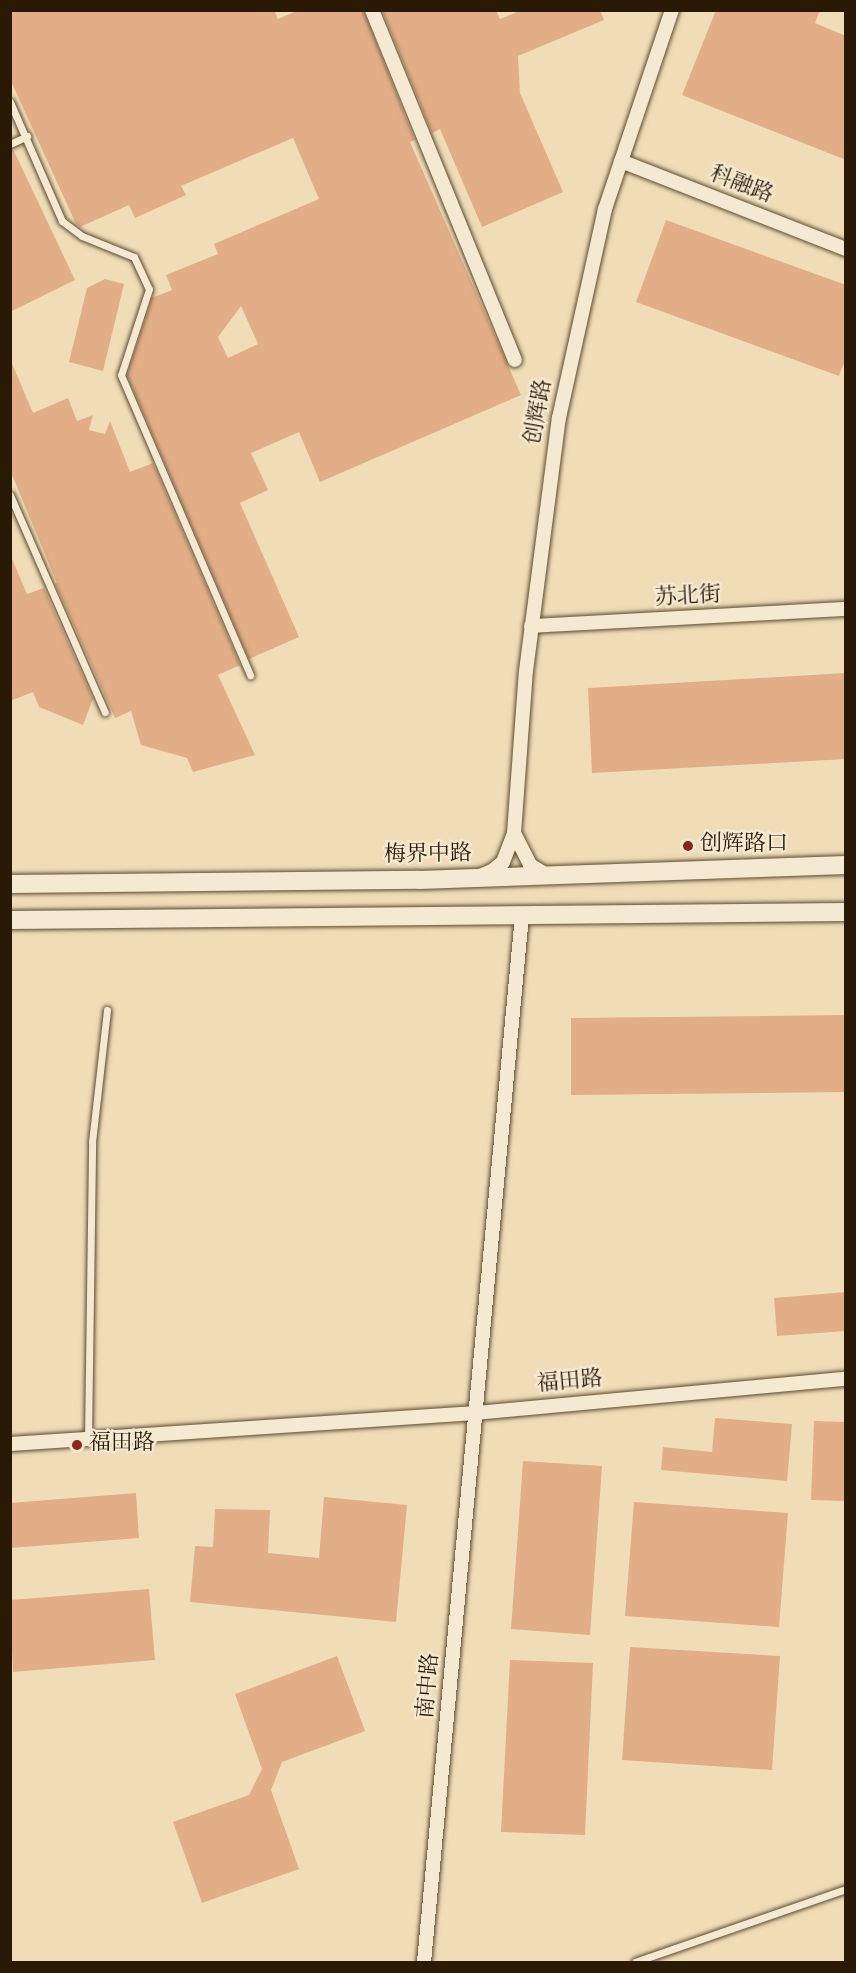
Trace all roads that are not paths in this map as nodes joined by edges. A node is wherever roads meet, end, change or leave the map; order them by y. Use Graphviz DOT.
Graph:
graph roads {
  1 [pos="372,10"];
  2 [pos="672,10"];
  3 [pos="10,102"];
  4 [pos="27,136"];
  5 [pos="10,144"];
  6 [pos="621,161"];
  7 [pos="846,249"];
  8 [pos="515,360"];
  9 [pos="10,495"];
  10 [pos="846,609"];
  11 [pos="531,627"];
  12 [pos="250,675"];
  13 [pos="105,712"];
  14 [pos="514,833"];
  15 [pos="846,865"];
  16 [pos="548,876"];
  17 [pos="473,879"];
  18 [pos="10,884"];
  19 [pos="846,912"];
  20 [pos="522,915"];
  21 [pos="10,920"];
  22 [pos="107,1010"];
  23 [pos="846,1379"];
  24 [pos="476,1413"];
  25 [pos="88,1439"];
  26 [pos="10,1444"];
  27 [pos="846,1889"];
  28 [pos="424,1962"];
  29 [pos="635,1962"];
  1 -- 8 [label="street"];
  2 -- 6 [label="street, 创辉路"];
  3 -- 4 [label="lane"];
  4 -- 5 [label="lane"];
  4 -- 12 [label="lane"];
  6 -- 7 [label="street, 科融路"];
  6 -- 11 [label="street, 创辉路"];
  9 -- 13 [label="lane"];
  10 -- 11 [label="street, 苏北街"];
  11 -- 14 [label="street, 创辉路"];
  14 -- 16 [label="street"];
  14 -- 17 [label="street, 创辉路"];
  15 -- 16 [label="main road, 梅界中路"];
  16 -- 17 [label="main road, 梅界中路"];
  17 -- 18 [label="main road, 梅界中路"];
  19 -- 20 [label="main road"];
  20 -- 21 [label="main road"];
  20 -- 24 [label="street, 南中路"];
  22 -- 25 [label="lane"];
  23 -- 24 [label="street, 福田路"];
  24 -- 25 [label="street, 福田路"];
  24 -- 28 [label="street, 南中路"];
  25 -- 26 [label="street, 福田路"];
  27 -- 29 [label="lane"];
}
